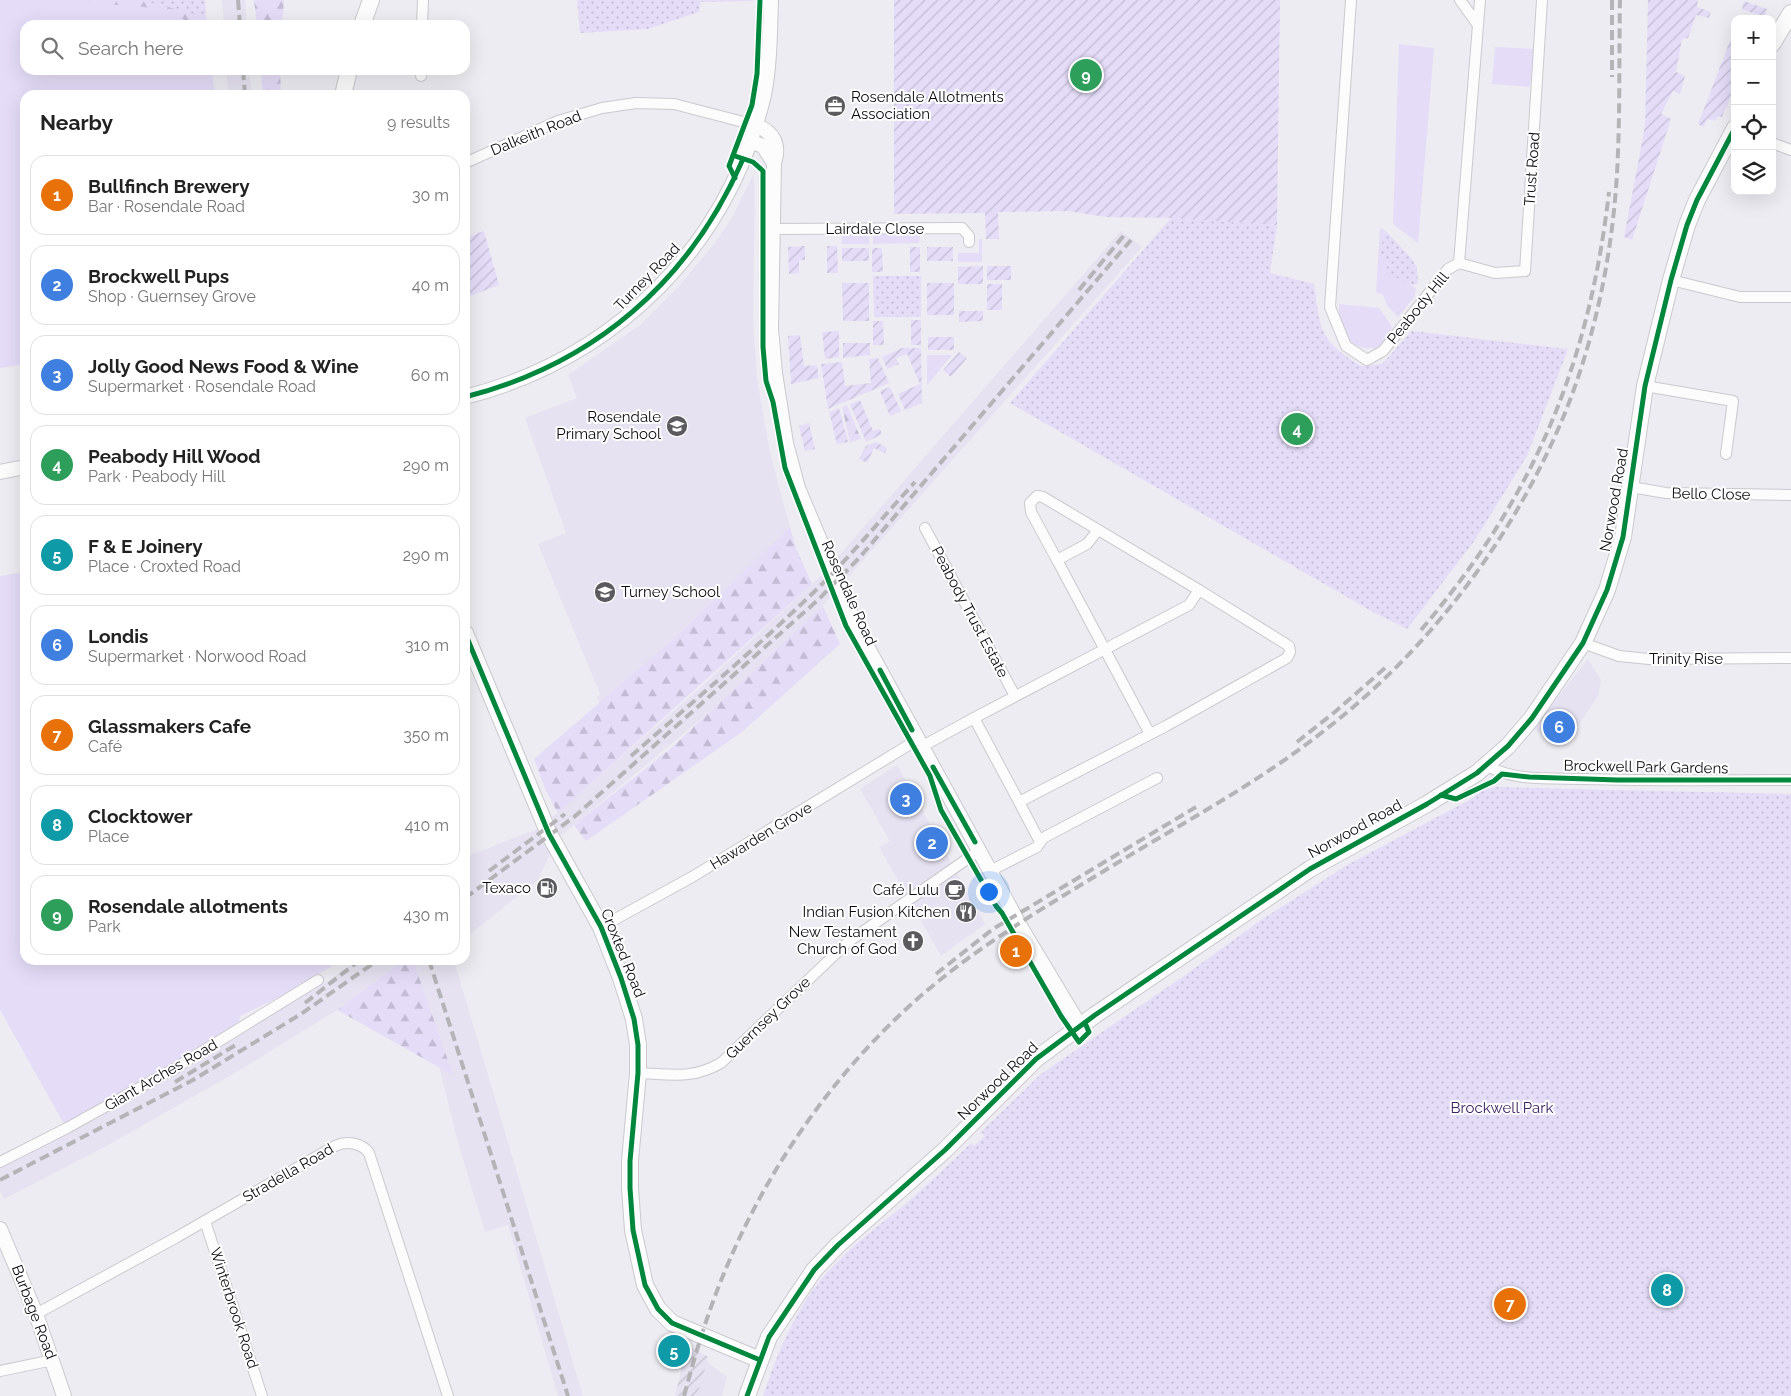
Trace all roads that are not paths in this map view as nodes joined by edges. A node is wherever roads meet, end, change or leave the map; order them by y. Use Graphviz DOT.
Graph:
graph roads {
  1 [pos="371,0"];
  2 [pos="423,0"];
  3 [pos="771,0"];
  4 [pos="1351,0"];
  5 [pos="1460,0"];
  6 [pos="1480,0"];
  7 [pos="1542,0"];
  8 [pos="1791,13"];
  9 [pos="364,20"];
  10 [pos="422,20"];
  11 [pos="1478,25"];
  12 [pos="1776,37"];
  13 [pos="348,75"];
  14 [pos="344,90"];
  15 [pos="755,125"];
  16 [pos="1731,136"];
  17 [pos="750,141"];
  18 [pos="1776,144"];
  19 [pos="1791,150"];
  20 [pos="470,161"];
  21 [pos="774,163"];
  22 [pos="772,229"];
  23 [pos="969,242"];
  24 [pos="1459,263"];
  25 [pos="1671,280"];
  26 [pos="1791,297"];
  27 [pos="1645,386"];
  28 [pos="470,395"];
  29 [pos="1726,454"];
  30 [pos="20,468"];
  31 [pos="0,472"];
  32 [pos="1632,487"];
  33 [pos="1791,495"];
  34 [pos="925,528"];
  35 [pos="1098,530"];
  36 [pos="1057,560"];
  37 [pos="1199,590"];
  38 [pos="1583,643"];
  39 [pos="470,645"];
  40 [pos="1104,649"];
  41 [pos="1791,658"];
  42 [pos="1015,696"];
  43 [pos="974,718"];
  44 [pos="1150,734"];
  45 [pos="919,743"];
  46 [pos="1486,765"];
  47 [pos="1157,778"];
  48 [pos="1791,780"];
  49 [pos="1019,802"];
  50 [pos="1040,842"];
  51 [pos="980,850"];
  52 [pos="990,871"];
  53 [pos="601,927"];
  54 [pos="318,980"];
  55 [pos="1080,1026"];
  56 [pos="638,1073"];
  57 [pos="0,1162"];
  58 [pos="205,1221"];
  59 [pos="0,1229"];
  60 [pos="36,1314"];
  61 [pos="53,1360"];
  62 [pos="760,1360"];
  63 [pos="0,1371"];
  64 [pos="64,1396"];
  65 [pos="262,1396"];
  66 [pos="448,1396"];
  67 [pos="747,1396"];
  1 -- 9 [label="main road"];
  2 -- 10 [label="street"];
  3 -- 15 [label="street"];
  4 -- 24 [label="street, Peabody Hill"];
  5 -- 11 [label="street"];
  6 -- 11 [label="street, Peabody Hill"];
  7 -- 24 [label="street, Trust Road"];
  8 -- 12 [label="main road"];
  11 -- 24 [label="street, Peabody Hill"];
  13 -- 14 [label="main road"];
  15 -- 17 [label="street"];
  15 -- 20 [label="street, Dalkeith Road"];
  15 -- 21 [label="street, Rosendale Road"];
  16 -- 25 [label="main road, Norwood Road"];
  17 -- 21 [label="street"];
  17 -- 28 [label="street, Turney Road"];
  18 -- 19 [label="street"];
  21 -- 22 [label="street, Rosendale Road"];
  22 -- 23 [label="street, Lairdale Close"];
  22 -- 45 [label="street, Rosendale Road"];
  25 -- 26 [label="street"];
  25 -- 27 [label="main road, Norwood Road"];
  27 -- 29 [label="street"];
  27 -- 32 [label="main road, Norwood Road"];
  30 -- 31 [label="street"];
  32 -- 33 [label="street, Bello Close"];
  32 -- 38 [label="main road, Norwood Road"];
  34 -- 42 [label="street, Peabody Trust Estate"];
  35 -- 36 [label="street"];
  35 -- 36 [label="street"];
  35 -- 37 [label="street"];
  36 -- 40 [label="street"];
  37 -- 40 [label="street, Peabody Trust Estate"];
  37 -- 44 [label="street"];
  38 -- 41 [label="street, Trinity Rise"];
  38 -- 46 [label="main road, Norwood Road"];
  39 -- 53 [label="main road, Croxted Road"];
  40 -- 42 [label="street, Peabody Trust Estate"];
  40 -- 44 [label="street"];
  42 -- 43 [label="street, Peabody Trust Estate"];
  43 -- 45 [label="street, Peabody Trust Estate"];
  43 -- 49 [label="street"];
  44 -- 49 [label="street"];
  45 -- 51 [label="street, Rosendale Road"];
  45 -- 53 [label="street, Hawarden Grove"];
  46 -- 48 [label="street, Brockwell Park Gardens"];
  46 -- 55 [label="main road, Norwood Road"];
  47 -- 50 [label="street"];
  49 -- 50 [label="street"];
  50 -- 52 [label="street"];
  51 -- 52 [label="street, Rosendale Road"];
  51 -- 56 [label="street, Guernsey Grove"];
  52 -- 55 [label="street, Rosendale Road"];
  53 -- 56 [label="main road, Croxted Road"];
  54 -- 57 [label="street, Giant Arches Road"];
  55 -- 62 [label="main road, Norwood Road"];
  56 -- 62 [label="main road, Croxted Road"];
  58 -- 60 [label="street, Stradella Road"];
  58 -- 65 [label="street, Winterbrook Road"];
  58 -- 66 [label="street, Stradella Road"];
  59 -- 60 [label="street, Burbage Road"];
  60 -- 61 [label="street, Burbage Road"];
  61 -- 63 [label="street"];
  61 -- 64 [label="street, Burbage Road"];
  62 -- 67 [label="main road, Norwood Road"];
}
